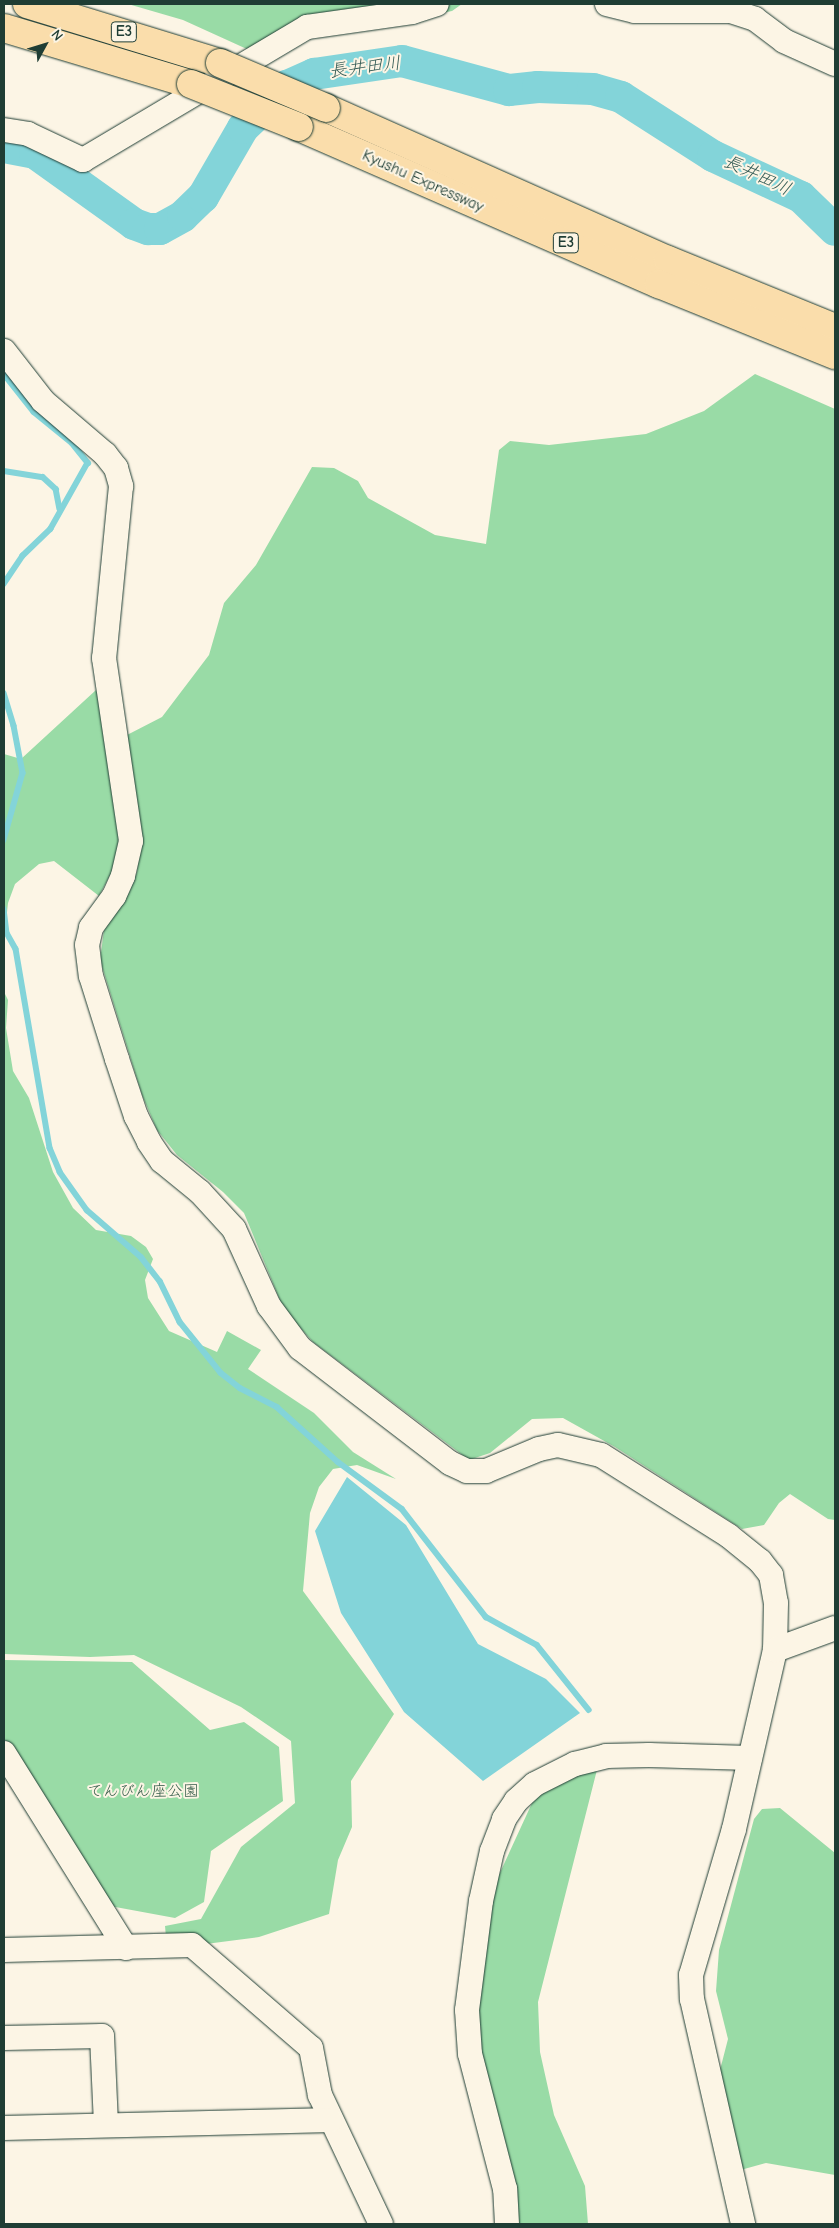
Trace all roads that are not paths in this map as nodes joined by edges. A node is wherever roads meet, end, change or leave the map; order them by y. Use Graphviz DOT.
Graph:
graph roads {
  1 [pos="27,4"];
  2 [pos="437,4"];
  3 [pos="606,4"];
  4 [pos="4,28"];
  5 [pos="835,64"];
  6 [pos="4,130"];
  7 [pos="835,328"];
  8 [pos="4,351"];
  9 [pos="835,355"];
  10 [pos="835,1628"];
  11 [pos="776,1650"];
  12 [pos="4,1754"];
  13 [pos="750,1758"];
  14 [pos="126,1948"];
  15 [pos="4,1950"];
  16 [pos="4,2038"];
  17 [pos="330,2120"];
  18 [pos="106,2124"];
  19 [pos="4,2128"];
  20 [pos="381,2224"];
  21 [pos="507,2224"];
  22 [pos="743,2224"];
  1 -- 7 [label="highway, Kyushu Expressway / E3, bridge"];
  2 -- 6 [label="street"];
  3 -- 5 [label="street"];
  4 -- 9 [label="highway, Kyushu Expressway / E3, bridge"];
  8 -- 11 [label="street"];
  10 -- 11 [label="street"];
  11 -- 13 [label="street"];
  12 -- 14 [label="street"];
  13 -- 21 [label="street"];
  13 -- 22 [label="street"];
  14 -- 15 [label="street"];
  14 -- 17 [label="street"];
  16 -- 18 [label="street"];
  17 -- 18 [label="street"];
  17 -- 20 [label="street"];
  18 -- 19 [label="street"];
}
